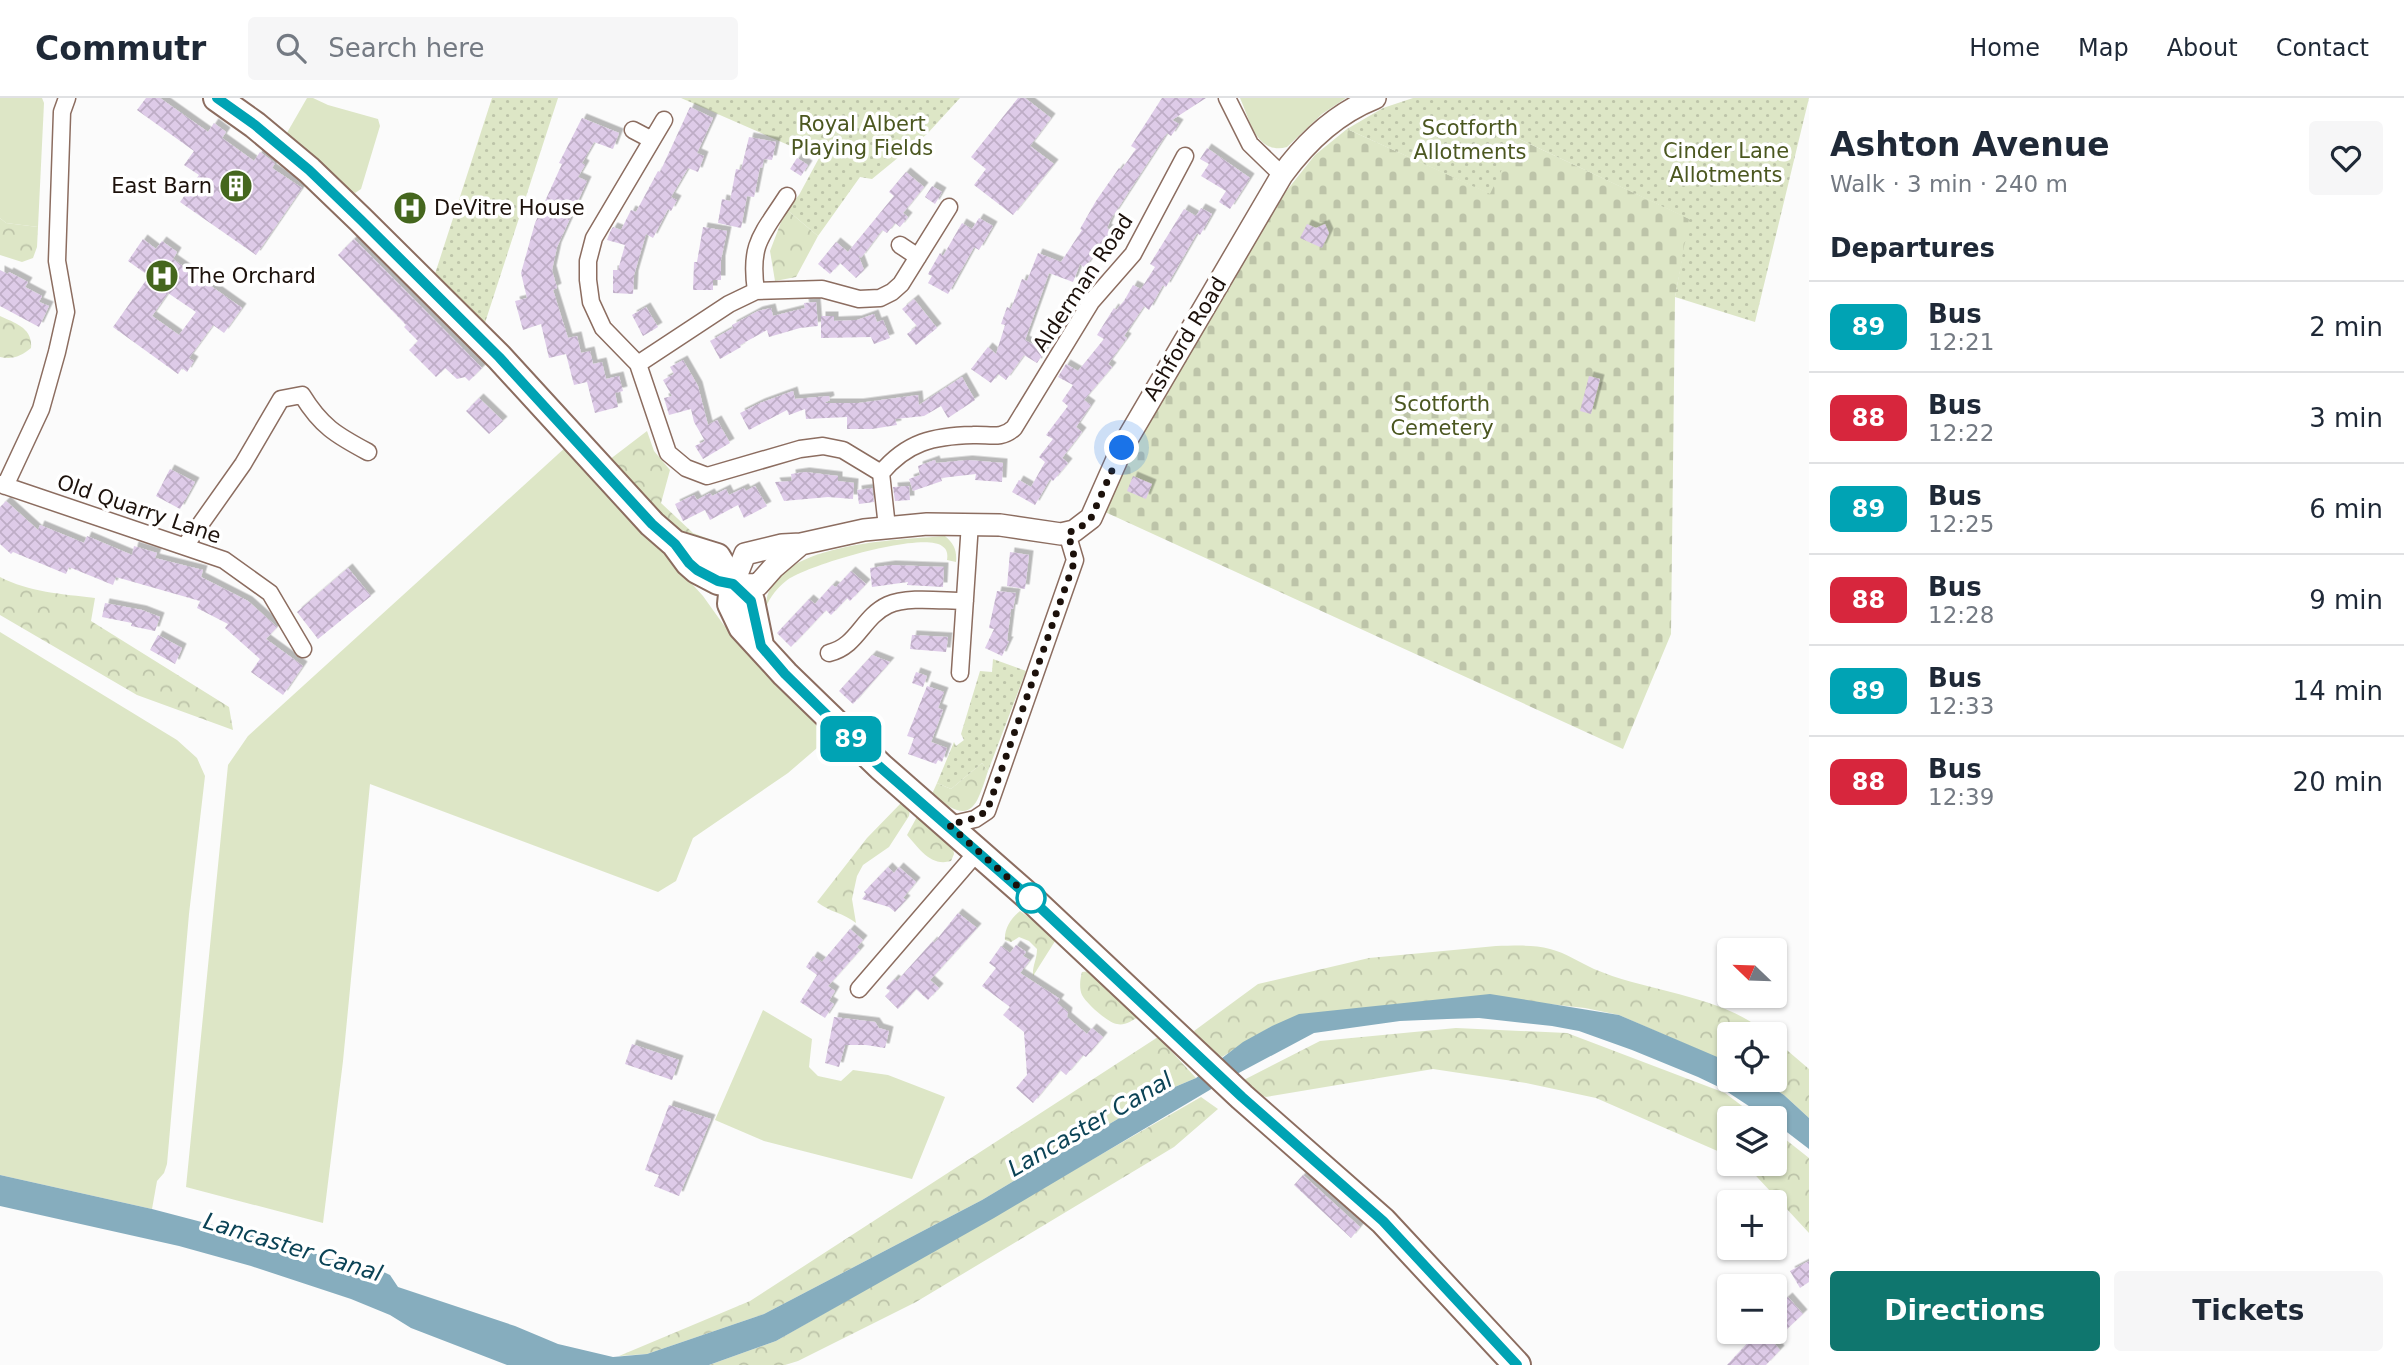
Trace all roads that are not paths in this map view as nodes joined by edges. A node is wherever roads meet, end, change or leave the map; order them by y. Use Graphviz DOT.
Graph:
graph roads {
  1 [pos="67,98"];
  2 [pos="217,98"];
  3 [pos="1227,98"];
  4 [pos="1375,98"];
  5 [pos="664,120"];
  6 [pos="633,130"];
  7 [pos="652,141"];
  8 [pos="1185,156"];
  9 [pos="1282,175"];
  10 [pos="787,196"];
  11 [pos="948,207"];
  12 [pos="900,245"];
  13 [pos="918,257"];
  14 [pos="756,291"];
  15 [pos="638,364"];
  16 [pos="368,452"];
  17 [pos="881,473"];
  18 [pos="3,485"];
  19 [pos="970,523"];
  20 [pos="887,527"];
  21 [pos="1068,533"];
  22 [pos="801,544"];
  23 [pos="185,546"];
  24 [pos="733,584"];
  25 [pos="965,601"];
  26 [pos="303,649"];
  27 [pos="829,653"];
  28 [pos="965,666"];
  29 [pos="949,825"];
  30 [pos="978,851"];
  31 [pos="859,989"];
  32 [pos="1517,1365"];
  1 -- 18 [label="street"];
  2 -- 24 [label="main road"];
  3 -- 9 [label="street"];
  4 -- 9 [label="street, Ashford Road"];
  5 -- 7 [label="street"];
  6 -- 7 [label="street"];
  7 -- 15 [label="street"];
  8 -- 17 [label="street, Alderman Road"];
  9 -- 21 [label="street, Ashford Road"];
  10 -- 14 [label="street"];
  11 -- 13 [label="street"];
  12 -- 13 [label="street"];
  13 -- 14 [label="street"];
  14 -- 15 [label="street"];
  15 -- 17 [label="street"];
  16 -- 23 [label="street"];
  17 -- 20 [label="street"];
  18 -- 23 [label="street, Old Quarry Lane"];
  19 -- 20 [label="street"];
  19 -- 21 [label="street"];
  19 -- 25 [label="street"];
  20 -- 22 [label="street"];
  21 -- 29 [label="street"];
  22 -- 24 [label="street"];
  22 -- 24 [label="street"];
  23 -- 26 [label="street, Old Quarry Lane"];
  24 -- 29 [label="main road"];
  25 -- 27 [label="street"];
  25 -- 28 [label="street"];
  29 -- 30 [label="main road"];
  30 -- 31 [label="street"];
  30 -- 32 [label="main road"];
}
